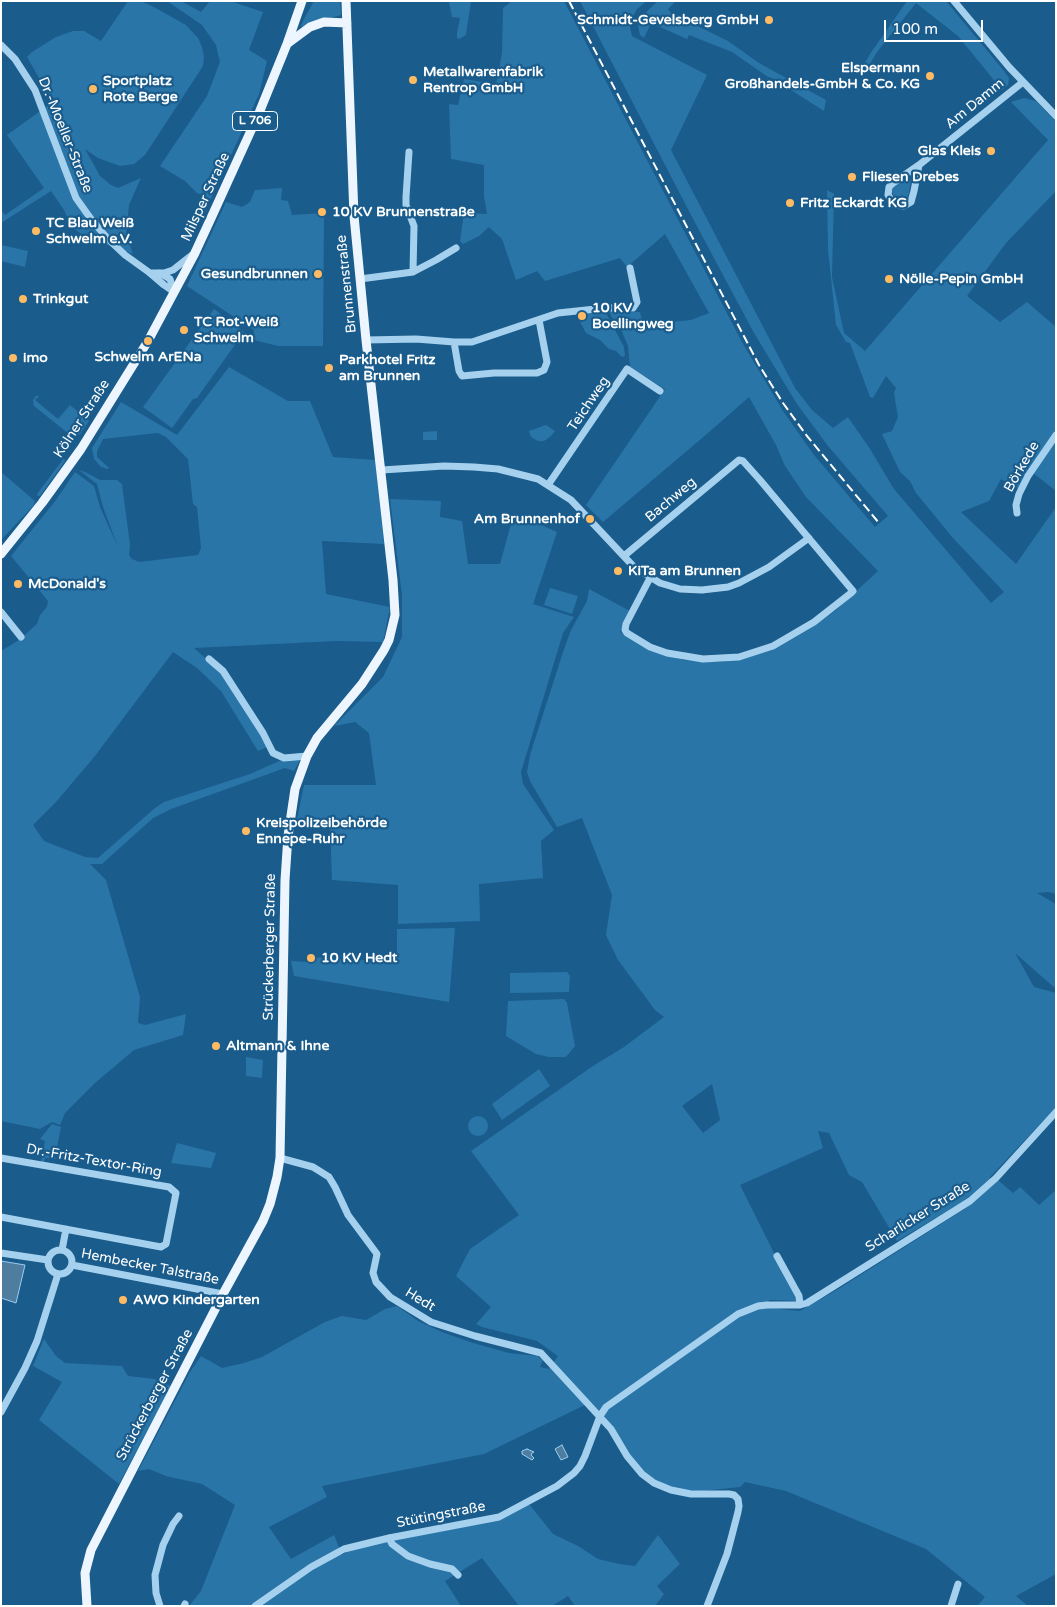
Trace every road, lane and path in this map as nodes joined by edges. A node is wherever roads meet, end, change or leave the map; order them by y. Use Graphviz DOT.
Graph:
graph roads {
  1 [pos="302,1"];
  2 [pos="346,1"];
  3 [pos="954,1"];
  4 [pos="347,23"];
  5 [pos="287,44"];
  6 [pos="1,45"];
  7 [pos="1024,82"];
  8 [pos="1056,116"];
  9 [pos="409,152"];
  10 [pos="919,165"];
  11 [pos="456,248"];
  12 [pos="195,253"];
  13 [pos="630,268"];
  14 [pos="413,272"];
  15 [pos="150,273"];
  16 [pos="159,273"];
  17 [pos="360,279"];
  18 [pos="174,292"];
  19 [pos="539,320"];
  20 [pos="366,340"];
  21 [pos="454,342"];
  22 [pos="660,391"];
  23 [pos="1056,435"];
  24 [pos="382,470"];
  25 [pos="548,485"];
  26 [pos="1017,513"];
  27 [pos="809,538"];
  28 [pos="1,554"];
  29 [pos="624,556"];
  30 [pos="650,578"];
  31 [pos="1,612"];
  32 [pos="21,636"];
  33 [pos="384,650"];
  34 [pos="209,659"];
  35 [pos="307,756"];
  36 [pos="1056,1112"];
  37 [pos="1,1158"];
  38 [pos="280,1158"];
  39 [pos="1,1217"];
  40 [pos="66,1229"];
  41 [pos="62,1250"];
  42 [pos="1,1253"];
  43 [pos="777,1256"];
  44 [pos="48,1260"];
  45 [pos="72,1265"];
  46 [pos="58,1274"];
  47 [pos="223,1294"];
  48 [pos="800,1305"];
  49 [pos="4,1401"];
  50 [pos="1,1412"];
  51 [pos="600,1416"];
  52 [pos="179,1516"];
  53 [pos="389,1538"];
  54 [pos="458,1575"];
  55 [pos="958,1584"];
  56 [pos="87,1606"];
  57 [pos="160,1606"];
  58 [pos="255,1606"];
  59 [pos="707,1606"];
  60 [pos="951,1606"];
  1 -- 5 [label="main road, Milsper Straße / L 706"];
  2 -- 4 [label="main road, Brunnenstraße"];
  3 -- 7 [label="street"];
  4 -- 5 [label="main road"];
  4 -- 17 [label="main road, Brunnenstraße"];
  5 -- 12 [label="main road, Milsper Straße / L 706"];
  6 -- 15 [label="street, Dr.-Moeller-Straße"];
  7 -- 8 [label="street"];
  7 -- 10 [label="street, Am Damm"];
  9 -- 14 [label="street"];
  10 -- 10 [label="street, Am Damm"];
  11 -- 14 [label="street"];
  12 -- 16 [label="street"];
  12 -- 18 [label="main road, Milsper Straße / L 706"];
  13 -- 19 [label="street"];
  14 -- 17 [label="street"];
  15 -- 16 [label="street"];
  15 -- 18 [label="street, Dr.-Moeller-Straße"];
  16 -- 18 [label="street"];
  17 -- 20 [label="main road, Brunnenstraße"];
  18 -- 28 [label="main road, Kölner Straße / L 706"];
  19 -- 21 [label="street"];
  19 -- 21 [label="street"];
  20 -- 21 [label="street"];
  20 -- 24 [label="main road, Brunnenstraße"];
  22 -- 25 [label="street, Teichweg"];
  23 -- 26 [label="street, Börkede"];
  24 -- 25 [label="street"];
  24 -- 33 [label="main road, Brunnenstraße"];
  25 -- 29 [label="street"];
  27 -- 29 [label="street, Bachweg"];
  27 -- 30 [label="street"];
  27 -- 30 [label="street"];
  29 -- 30 [label="street"];
  31 -- 32 [label="street"];
  33 -- 35 [label="main road, Strückerberger Straße"];
  34 -- 35 [label="street"];
  35 -- 38 [label="main road, Strückerberger Straße"];
  36 -- 48 [label="street, Scharlicker Straße"];
  37 -- 40 [label="street, Dr.-Fritz-Textor-Ring"];
  38 -- 47 [label="main road, Strückerberger Straße"];
  38 -- 51 [label="street, Hedt"];
  39 -- 40 [label="street, Dr.-Fritz-Textor-Ring"];
  40 -- 41 [label="street"];
  41 -- 44 [label="street, Hembecker Talstraße"];
  41 -- 45 [label="street, Hembecker Talstraße"];
  42 -- 44 [label="street"];
  43 -- 48 [label="street"];
  44 -- 46 [label="street"];
  45 -- 46 [label="street, Hembecker Talstraße"];
  45 -- 47 [label="street, Hembecker Talstraße"];
  46 -- 49 [label="street"];
  47 -- 56 [label="main road, Strückerberger Straße"];
  48 -- 51 [label="street, Stütingstraße"];
  49 -- 50 [label="street"];
  51 -- 53 [label="street, Stütingstraße"];
  51 -- 59 [label="street"];
  52 -- 57 [label="street"];
  53 -- 54 [label="street"];
  53 -- 58 [label="street, Stütingstraße"];
  55 -- 60 [label="street"];
}
